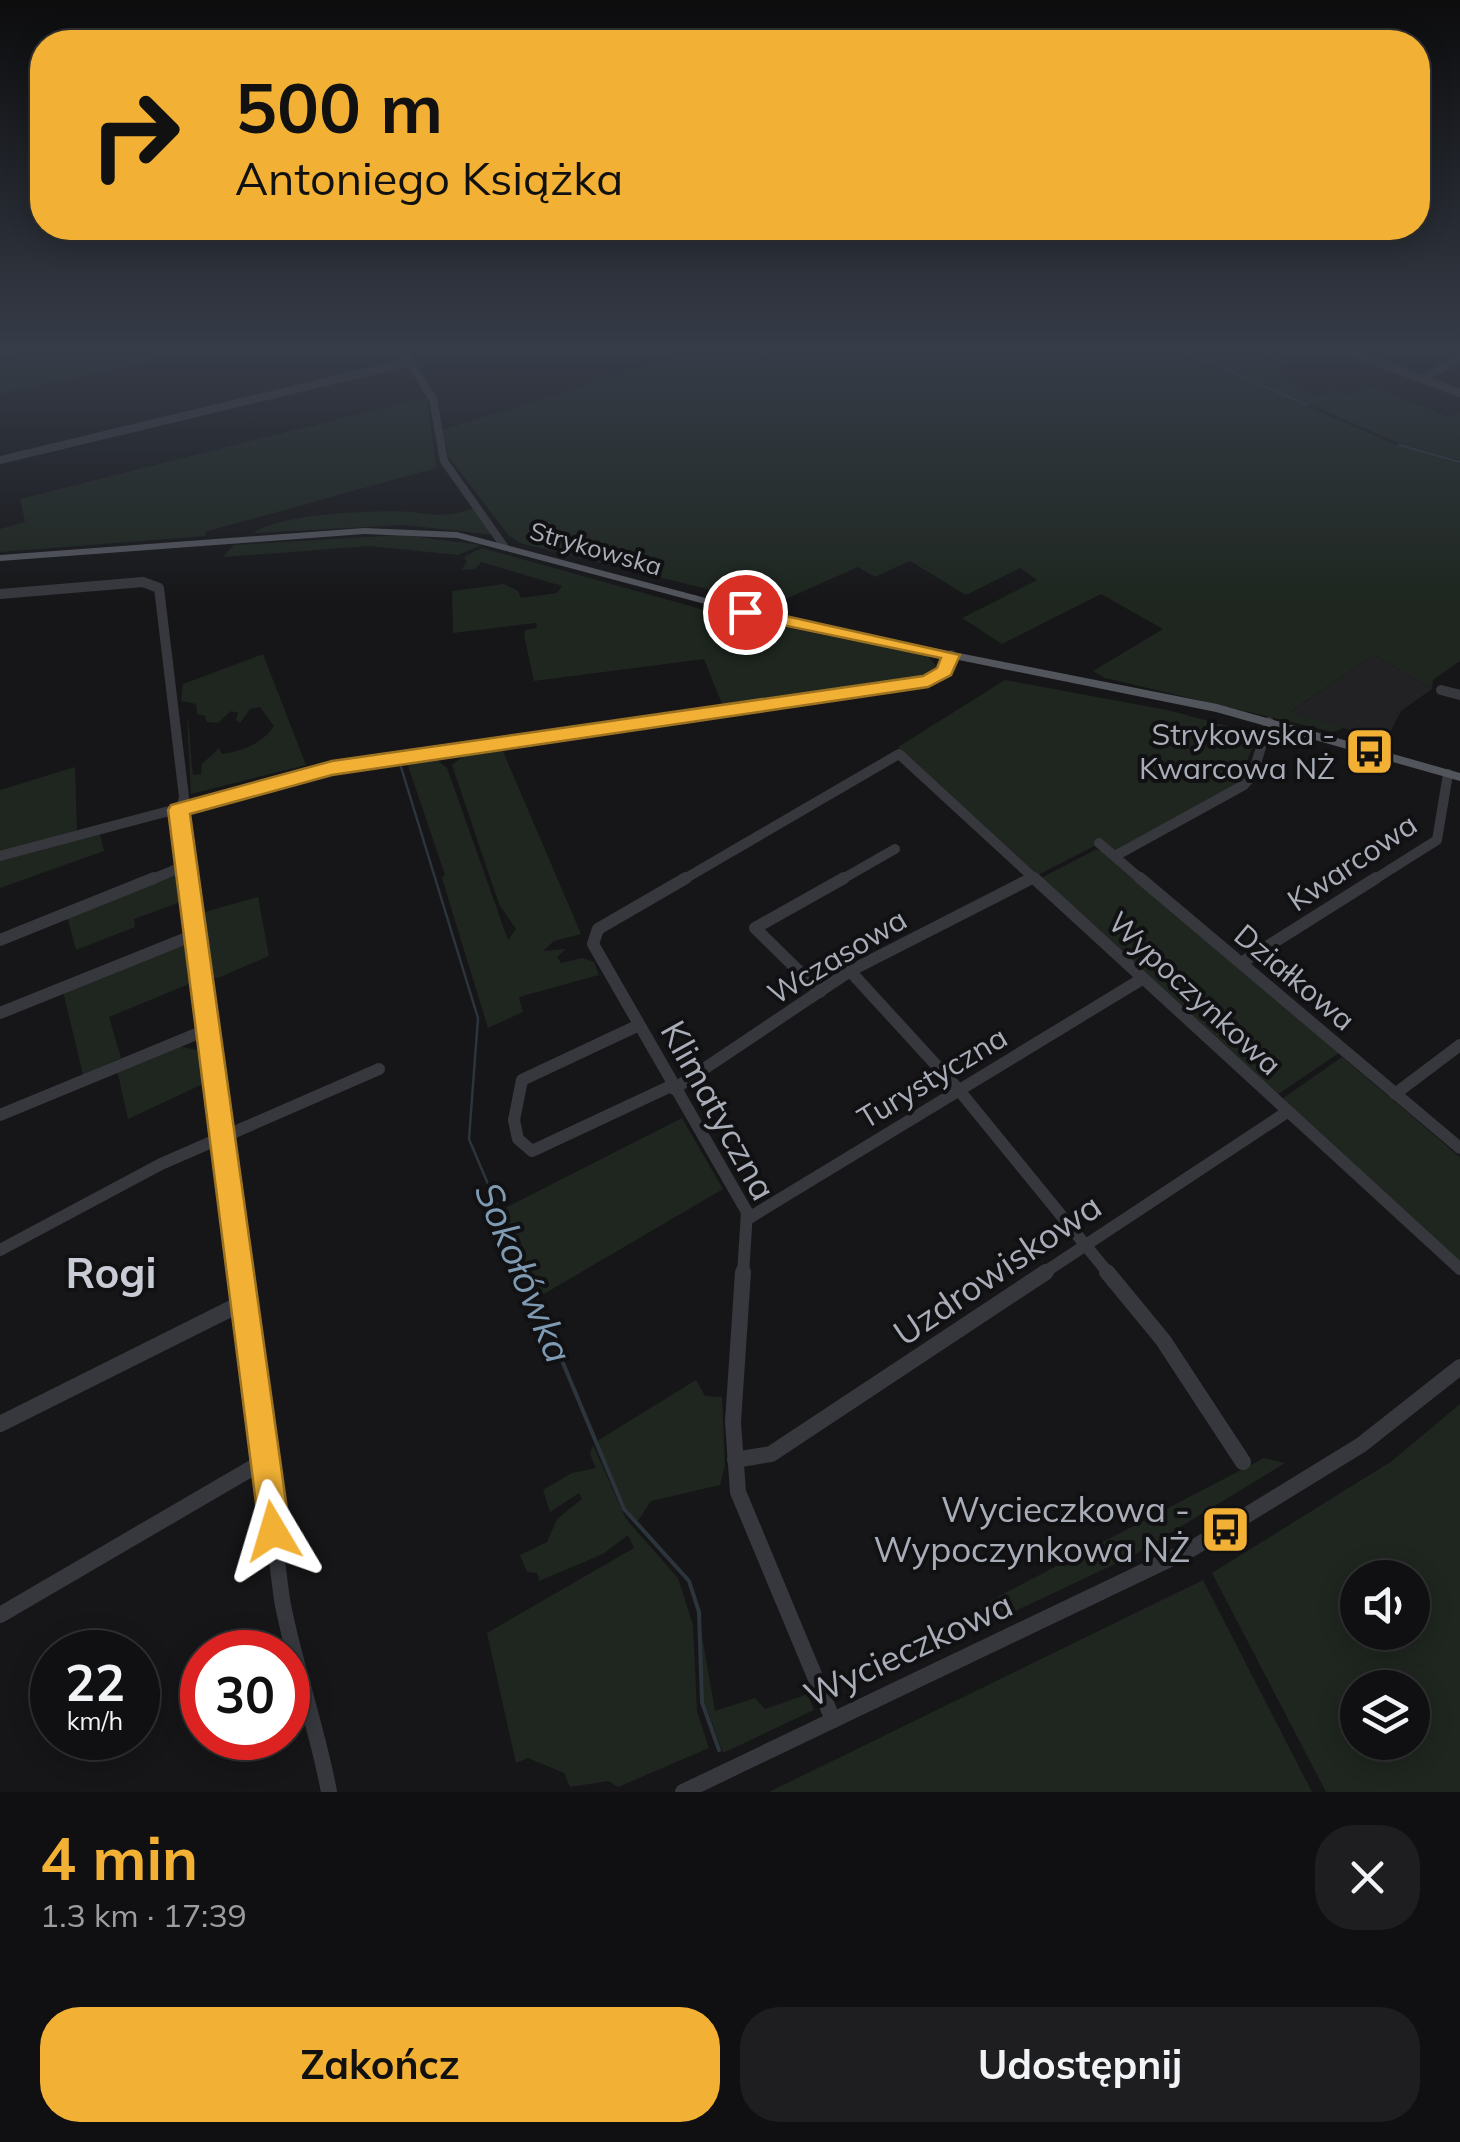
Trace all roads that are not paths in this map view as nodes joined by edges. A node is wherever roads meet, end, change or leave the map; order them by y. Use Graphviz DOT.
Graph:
graph roads {
  1 [pos="93,437"];
  2 [pos="435,437"];
  3 [pos="0,460"];
  4 [pos="504,546"];
  5 [pos="0,558"];
  6 [pos="0,594"];
  7 [pos="951,655"];
  8 [pos="1441,690"];
  9 [pos="1460,695"];
  10 [pos="1269,722"];
  11 [pos="896,754"];
  12 [pos="1454,776"];
  13 [pos="179,810"];
  14 [pos="1098,843"];
  15 [pos="895,849"];
  16 [pos="0,856"];
  17 [pos="1115,856"];
  18 [pos="187,866"];
  19 [pos="1032,878"];
  20 [pos="194,936"];
  21 [pos="0,940"];
  22 [pos="1241,963"];
  23 [pos="850,971"];
  24 [pos="1142,979"];
  25 [pos="820,992"];
  26 [pos="0,1013"];
  27 [pos="639,1024"];
  28 [pos="206,1030"];
  29 [pos="1460,1045"];
  30 [pos="379,1070"];
  31 [pos="674,1087"];
  32 [pos="958,1090"];
  33 [pos="1395,1094"];
  34 [pos="1287,1112"];
  35 [pos="0,1115"];
  36 [pos="220,1141"];
  37 [pos="1460,1148"];
  38 [pos="749,1218"];
  39 [pos="1086,1246"];
  40 [pos="0,1250"];
  41 [pos="1460,1270"];
  42 [pos="244,1302"];
  43 [pos="1460,1366"];
  44 [pos="0,1424"];
  45 [pos="735,1460"];
  46 [pos="264,1461"];
  47 [pos="1242,1462"];
  48 [pos="0,1615"];
  49 [pos="833,1720"];
  50 [pos="690,1790"];
  51 [pos="328,1792"];
  1 -- 3 [label="street"];
  2 -- 4 [label="street"];
  4 -- 5 [label="main road, Strykowska"];
  4 -- 7 [label="main road, Strykowska"];
  6 -- 13 [label="street"];
  7 -- 10 [label="main road, Strykowska"];
  7 -- 13 [label="street"];
  8 -- 9 [label="street"];
  10 -- 12 [label="main road, Strykowska"];
  10 -- 17 [label="street"];
  11 -- 19 [label="street, Wypoczynkowa"];
  11 -- 27 [label="street, Klimatyczna"];
  12 -- 22 [label="street, Kwarcowa"];
  13 -- 16 [label="street"];
  13 -- 18 [label="street"];
  14 -- 17 [label="street, Działkowa"];
  15 -- 25 [label="street"];
  17 -- 22 [label="street, Działkowa"];
  18 -- 20 [label="street"];
  18 -- 21 [label="street"];
  19 -- 23 [label="street, Wczasowa"];
  19 -- 24 [label="street, Wypoczynkowa"];
  20 -- 26 [label="street"];
  20 -- 28 [label="street"];
  22 -- 33 [label="street, Działkowa"];
  23 -- 25 [label="street, Wczasowa"];
  23 -- 32 [label="street"];
  24 -- 32 [label="street, Turystyczna"];
  24 -- 34 [label="street, Wypoczynkowa"];
  25 -- 31 [label="street, Wczasowa"];
  27 -- 31 [label="street, Klimatyczna"];
  27 -- 31 [label="street, Wczasowa"];
  28 -- 35 [label="street"];
  28 -- 36 [label="street"];
  29 -- 33 [label="street"];
  30 -- 36 [label="street"];
  31 -- 38 [label="street, Klimatyczna"];
  32 -- 38 [label="street, Turystyczna"];
  32 -- 39 [label="street"];
  33 -- 37 [label="street, Działkowa"];
  34 -- 39 [label="street, Uzdrowiskowa"];
  34 -- 41 [label="street, Wypoczynkowa"];
  36 -- 40 [label="street"];
  36 -- 42 [label="street"];
  38 -- 45 [label="street, Klimatyczna"];
  39 -- 45 [label="street, Uzdrowiskowa"];
  39 -- 47 [label="street"];
  42 -- 44 [label="street"];
  42 -- 46 [label="street"];
  43 -- 49 [label="street, Wycieczkowa"];
  45 -- 49 [label="street, Klimatyczna"];
  46 -- 48 [label="street"];
  46 -- 51 [label="street"];
  49 -- 50 [label="street, Wycieczkowa"];
}
